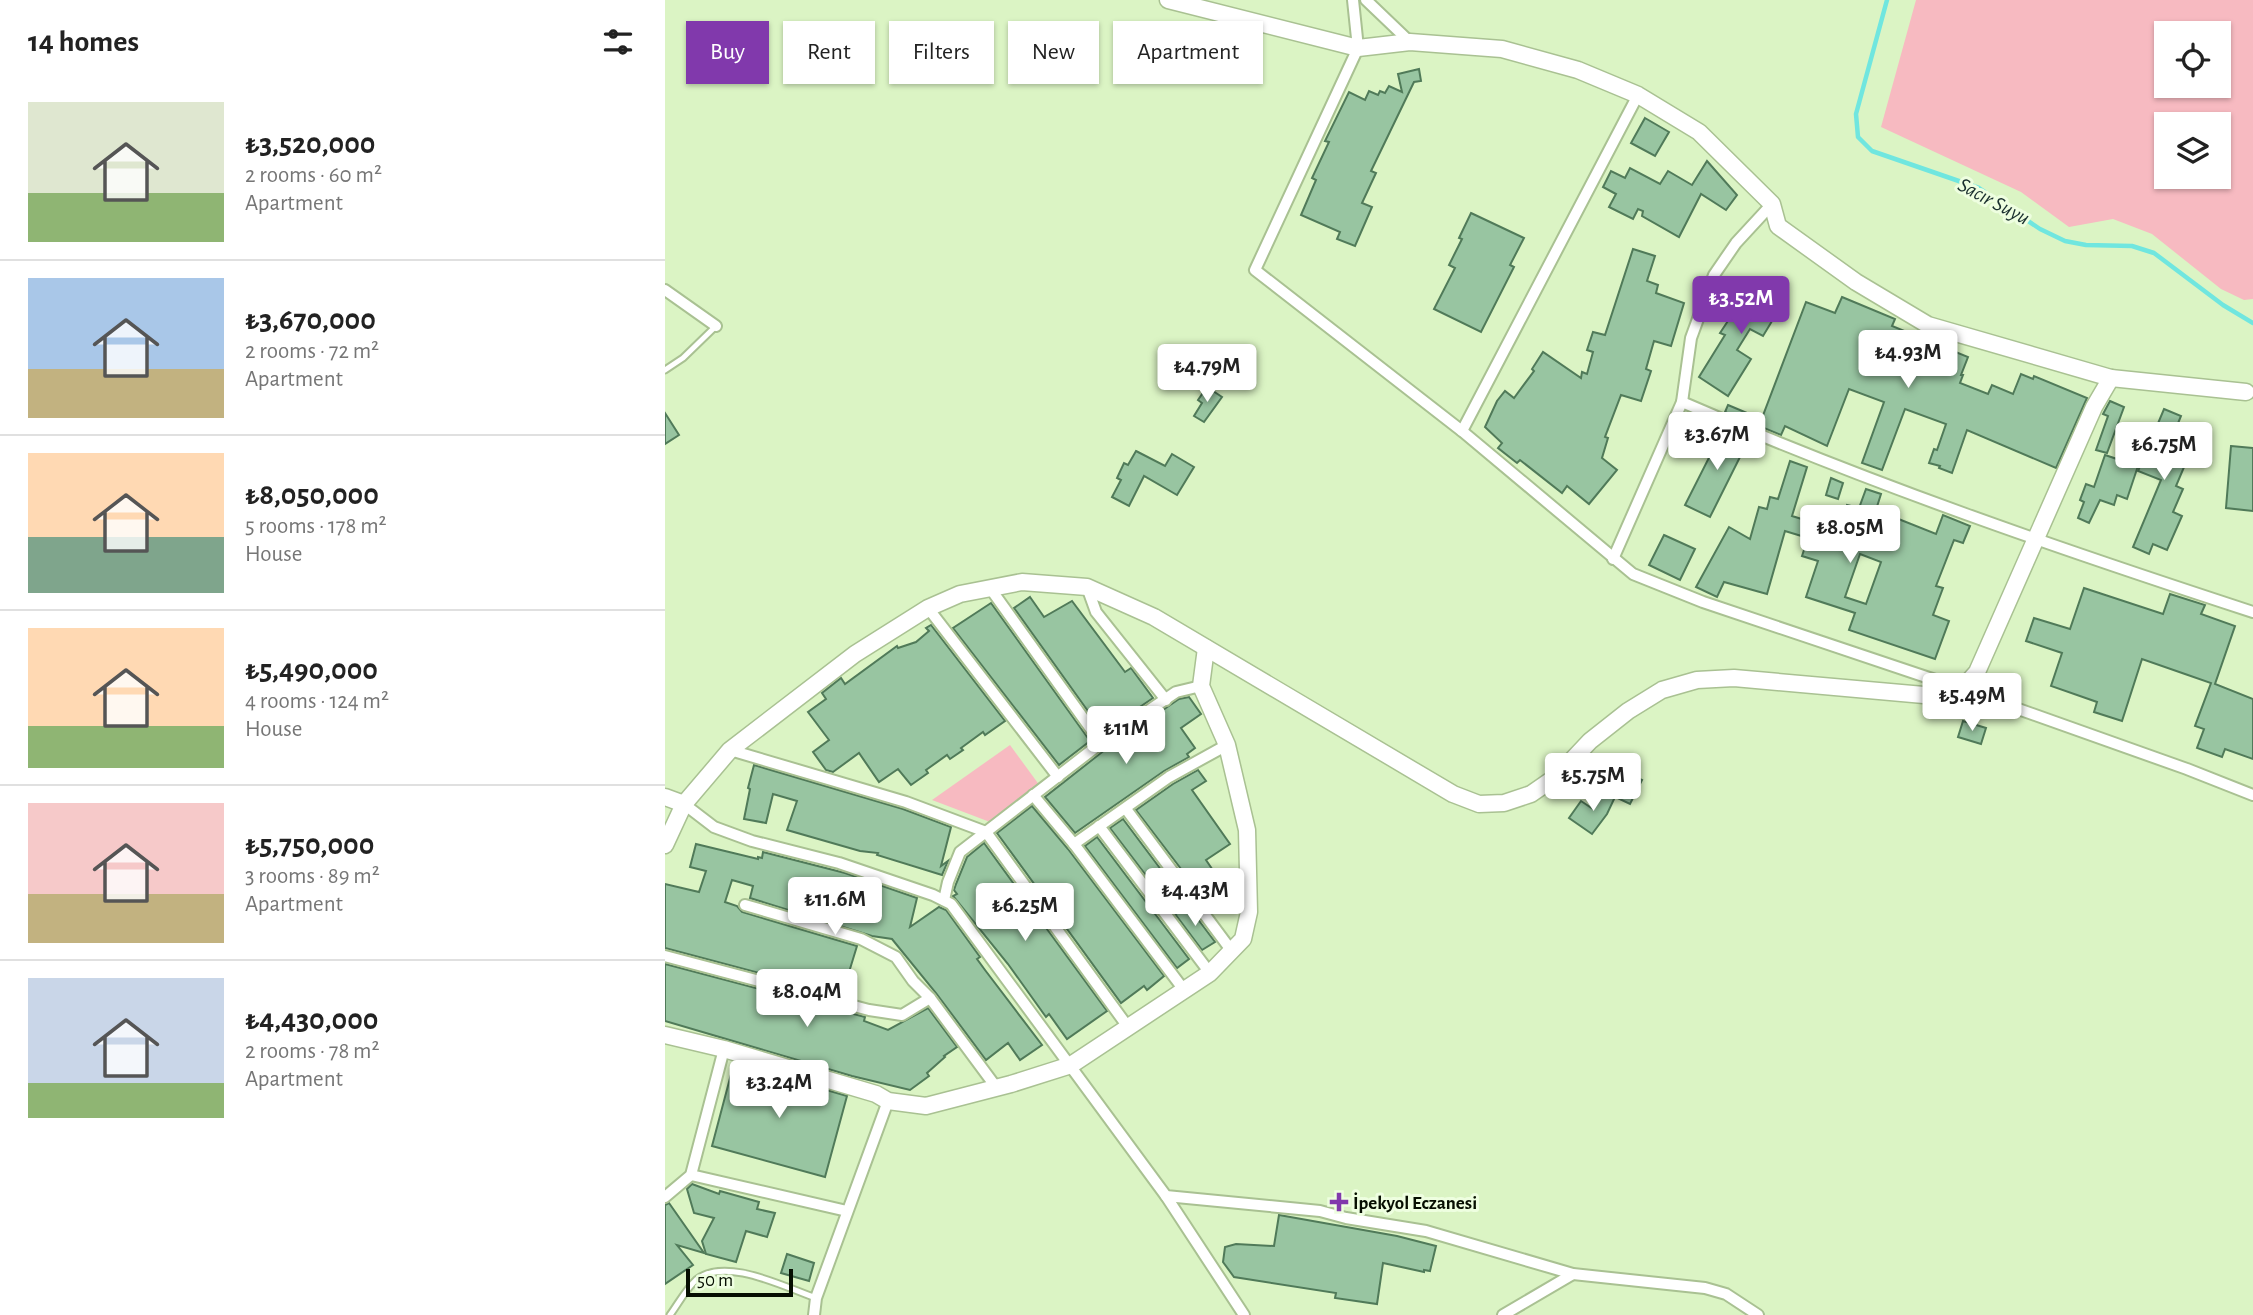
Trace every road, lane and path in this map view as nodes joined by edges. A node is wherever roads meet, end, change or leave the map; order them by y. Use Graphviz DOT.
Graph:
graph roads {
  1 [pos="1168,0"];
  2 [pos="1353,0"];
  3 [pos="1366,0"];
  4 [pos="1409,42"];
  5 [pos="1358,48"];
  6 [pos="1638,94"];
  7 [pos="1772,204"];
  8 [pos="665,290"];
  9 [pos="716,326"];
  10 [pos="665,370"];
  11 [pos="2111,378"];
  12 [pos="2251,392"];
  13 [pos="1682,402"];
  14 [pos="1462,431"];
  15 [pos="2035,541"];
  16 [pos="1613,559"];
  17 [pos="990,587"];
  18 [pos="1087,587"];
  19 [pos="927,608"];
  20 [pos="2253,612"];
  21 [pos="1206,648"];
  22 [pos="1201,686"];
  23 [pos="1962,688"];
  24 [pos="1166,700"];
  25 [pos="1101,743"];
  26 [pos="1227,745"];
  27 [pos="730,750"];
  28 [pos="1058,777"];
  29 [pos="1033,795"];
  30 [pos="2253,796"];
  31 [pos="665,797"];
  32 [pos="684,804"];
  33 [pos="1126,809"];
  34 [pos="1099,826"];
  35 [pos="986,832"];
  36 [pos="1074,844"];
  37 [pos="665,845"];
  38 [pos="944,900"];
  39 [pos="745,905"];
  40 [pos="1231,950"];
  41 [pos="665,956"];
  42 [pos="1210,972"];
  43 [pos="1184,990"];
  44 [pos="930,998"];
  45 [pos="1128,1027"];
  46 [pos="665,1035"];
  47 [pos="724,1049"];
  48 [pos="1071,1065"];
  49 [pos="996,1087"];
  50 [pos="888,1101"];
  51 [pos="691,1175"];
  52 [pos="1166,1196"];
  53 [pos="665,1197"];
  54 [pos="847,1211"];
  55 [pos="1573,1274"];
  56 [pos="816,1298"];
  57 [pos="670,1315"];
  58 [pos="814,1315"];
  59 [pos="1244,1315"];
  60 [pos="1503,1315"];
  61 [pos="1758,1315"];
  1 -- 5 [label="street"];
  2 -- 5 [label="street"];
  3 -- 4 [label="street"];
  4 -- 5 [label="street"];
  4 -- 6 [label="street"];
  5 -- 14 [label="street"];
  6 -- 7 [label="street"];
  6 -- 14 [label="street"];
  7 -- 11 [label="street"];
  7 -- 13 [label="street"];
  8 -- 9 [label="street"];
  9 -- 10 [label="lane"];
  11 -- 12 [label="street"];
  11 -- 15 [label="street"];
  13 -- 15 [label="street"];
  13 -- 16 [label="street"];
  14 -- 16 [label="street"];
  15 -- 20 [label="street"];
  15 -- 23 [label="street"];
  16 -- 23 [label="street"];
  17 -- 18 [label="street"];
  17 -- 19 [label="street"];
  17 -- 25 [label="street"];
  18 -- 21 [label="street"];
  18 -- 24 [label="street"];
  19 -- 27 [label="street"];
  19 -- 28 [label="street"];
  21 -- 22 [label="street"];
  21 -- 23 [label="street"];
  22 -- 24 [label="street"];
  22 -- 26 [label="street"];
  23 -- 30 [label="street"];
  24 -- 25 [label="street"];
  25 -- 28 [label="street"];
  26 -- 33 [label="street"];
  26 -- 40 [label="street"];
  27 -- 32 [label="street"];
  27 -- 35 [label="street"];
  28 -- 29 [label="street"];
  29 -- 35 [label="street"];
  29 -- 36 [label="street"];
  31 -- 32 [label="street"];
  32 -- 37 [label="street"];
  32 -- 38 [label="street"];
  33 -- 34 [label="street"];
  33 -- 40 [label="street"];
  34 -- 36 [label="street"];
  34 -- 42 [label="street"];
  35 -- 38 [label="street"];
  35 -- 45 [label="street"];
  36 -- 43 [label="street"];
  38 -- 48 [label="street"];
  39 -- 44 [label="street"];
  40 -- 42 [label="street"];
  41 -- 44 [label="street"];
  42 -- 43 [label="street"];
  43 -- 45 [label="street"];
  44 -- 49 [label="street"];
  45 -- 48 [label="street"];
  46 -- 47 [label="street"];
  47 -- 50 [label="street"];
  47 -- 51 [label="street"];
  48 -- 49 [label="street"];
  48 -- 52 [label="street"];
  49 -- 50 [label="street"];
  50 -- 54 [label="street"];
  51 -- 53 [label="street"];
  51 -- 54 [label="street"];
  52 -- 55 [label="street"];
  52 -- 59 [label="street"];
  54 -- 56 [label="street"];
  55 -- 60 [label="street"];
  55 -- 61 [label="street"];
  56 -- 57 [label="lane"];
  56 -- 58 [label="street"];
}
